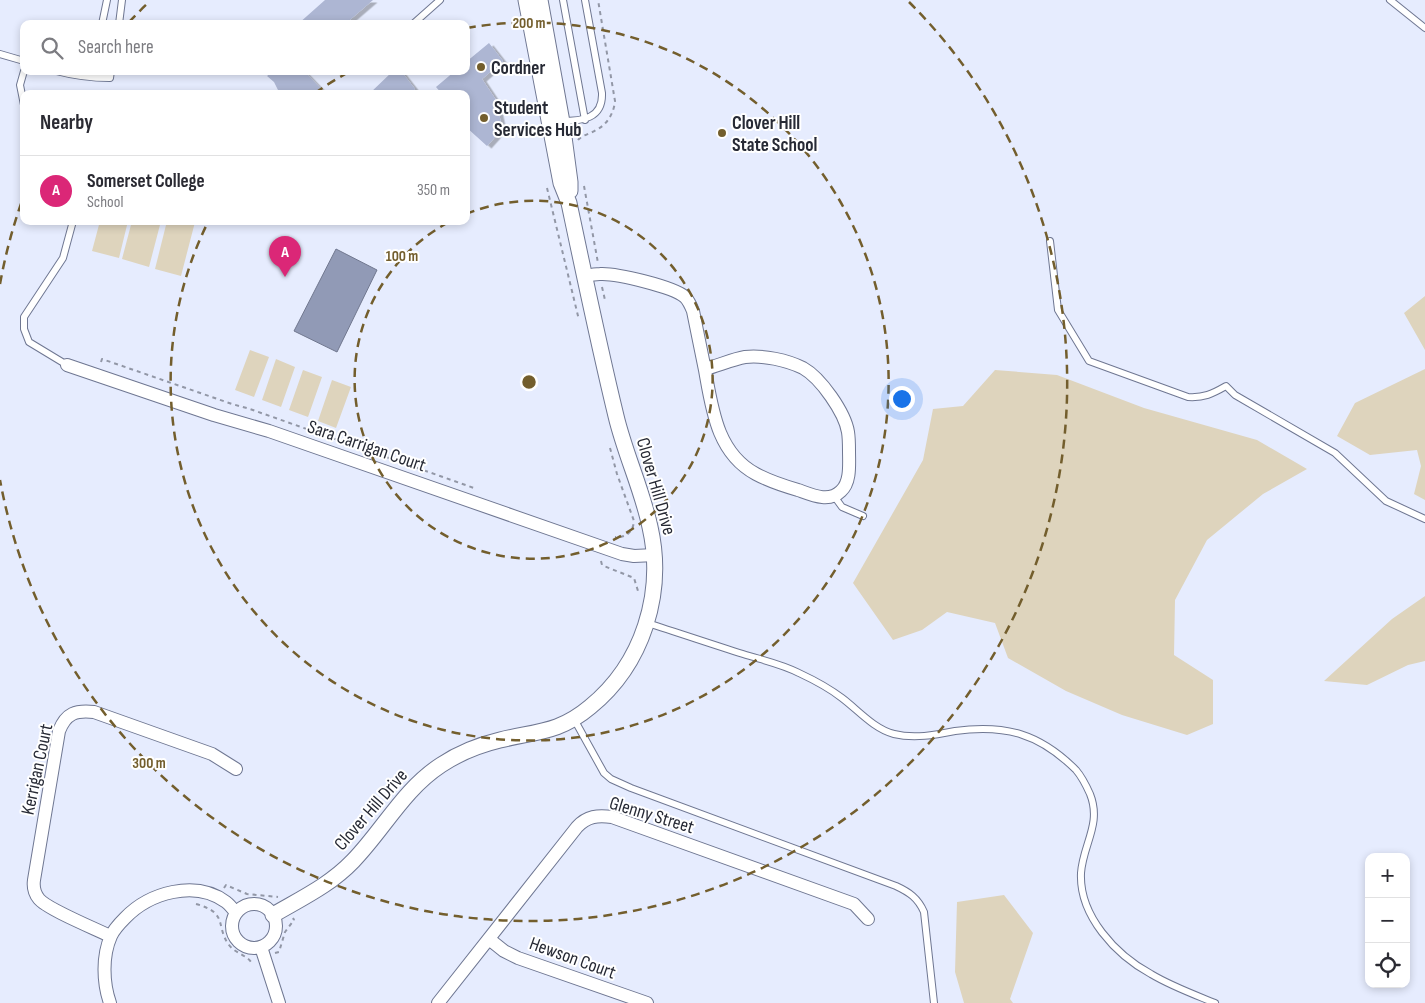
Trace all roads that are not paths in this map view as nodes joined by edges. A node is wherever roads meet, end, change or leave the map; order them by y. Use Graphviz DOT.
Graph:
graph roads {
  1 [pos="106,0"];
  2 [pos="122,0"];
  3 [pos="440,0"];
  4 [pos="526,0"];
  5 [pos="540,0"];
  6 [pos="563,0"];
  7 [pos="585,0"];
  8 [pos="1390,0"];
  9 [pos="103,20"];
  10 [pos="119,20"];
  11 [pos="418,20"];
  12 [pos="1425,28"];
  13 [pos="0,54"];
  14 [pos="20,60"];
  15 [pos="23,75"];
  16 [pos="69,75"];
  17 [pos="92,75"];
  18 [pos="110,75"];
  19 [pos="21,90"];
  20 [pos="547,115"];
  21 [pos="585,120"];
  22 [pos="562,122"];
  23 [pos="569,203"];
  24 [pos="72,225"];
  25 [pos="1050,241"];
  26 [pos="585,276"];
  27 [pos="67,365"];
  28 [pos="704,368"];
  29 [pos="834,496"];
  30 [pos="863,516"];
  31 [pos="1425,519"];
  32 [pos="655,555"];
  33 [pos="646,623"];
  34 [pos="574,719"];
  35 [pos="236,769"];
  36 [pos="236,913"];
  37 [pos="273,915"];
  38 [pos="868,919"];
  39 [pos="110,936"];
  40 [pos="489,939"];
  41 [pos="261,947"];
  42 [pos="110,1003"];
  43 [pos="279,1003"];
  44 [pos="438,1003"];
  45 [pos="647,1003"];
  46 [pos="934,1003"];
  47 [pos="1215,1003"];
  1 -- 9 [label="lane"];
  2 -- 10 [label="lane"];
  3 -- 11 [label="lane"];
  4 -- 20 [label="street, Clover Hill Drive"];
  5 -- 22 [label="street, Clover Hill Drive"];
  6 -- 21 [label="lane"];
  7 -- 21 [label="lane"];
  8 -- 12 [label="lane"];
  13 -- 14 [label="lane"];
  15 -- 19 [label="lane"];
  16 -- 17 [label="lane"];
  17 -- 18 [label="lane"];
  20 -- 22 [label="lane"];
  20 -- 23 [label="street, Clover Hill Drive"];
  21 -- 22 [label="lane"];
  22 -- 23 [label="street, Clover Hill Drive"];
  23 -- 26 [label="street, Clover Hill Drive"];
  24 -- 27 [label="lane"];
  25 -- 31 [label="lane"];
  26 -- 28 [label="street"];
  26 -- 32 [label="street, Clover Hill Drive"];
  27 -- 32 [label="street, Sara Carrigan Court"];
  28 -- 29 [label="street"];
  28 -- 29 [label="street"];
  29 -- 30 [label="lane"];
  32 -- 33 [label="street, Clover Hill Drive"];
  33 -- 34 [label="street, Clover Hill Drive"];
  33 -- 47 [label="lane"];
  34 -- 37 [label="street, Clover Hill Drive"];
  34 -- 46 [label="lane"];
  35 -- 39 [label="street, Kerrigan Court"];
  36 -- 37 [label="street"];
  36 -- 39 [label="street"];
  36 -- 41 [label="street"];
  37 -- 41 [label="street"];
  38 -- 40 [label="street, Glenny Street"];
  39 -- 42 [label="street"];
  40 -- 44 [label="street, Glenny Street"];
  40 -- 45 [label="street, Hewson Court"];
  41 -- 43 [label="street"];
}
